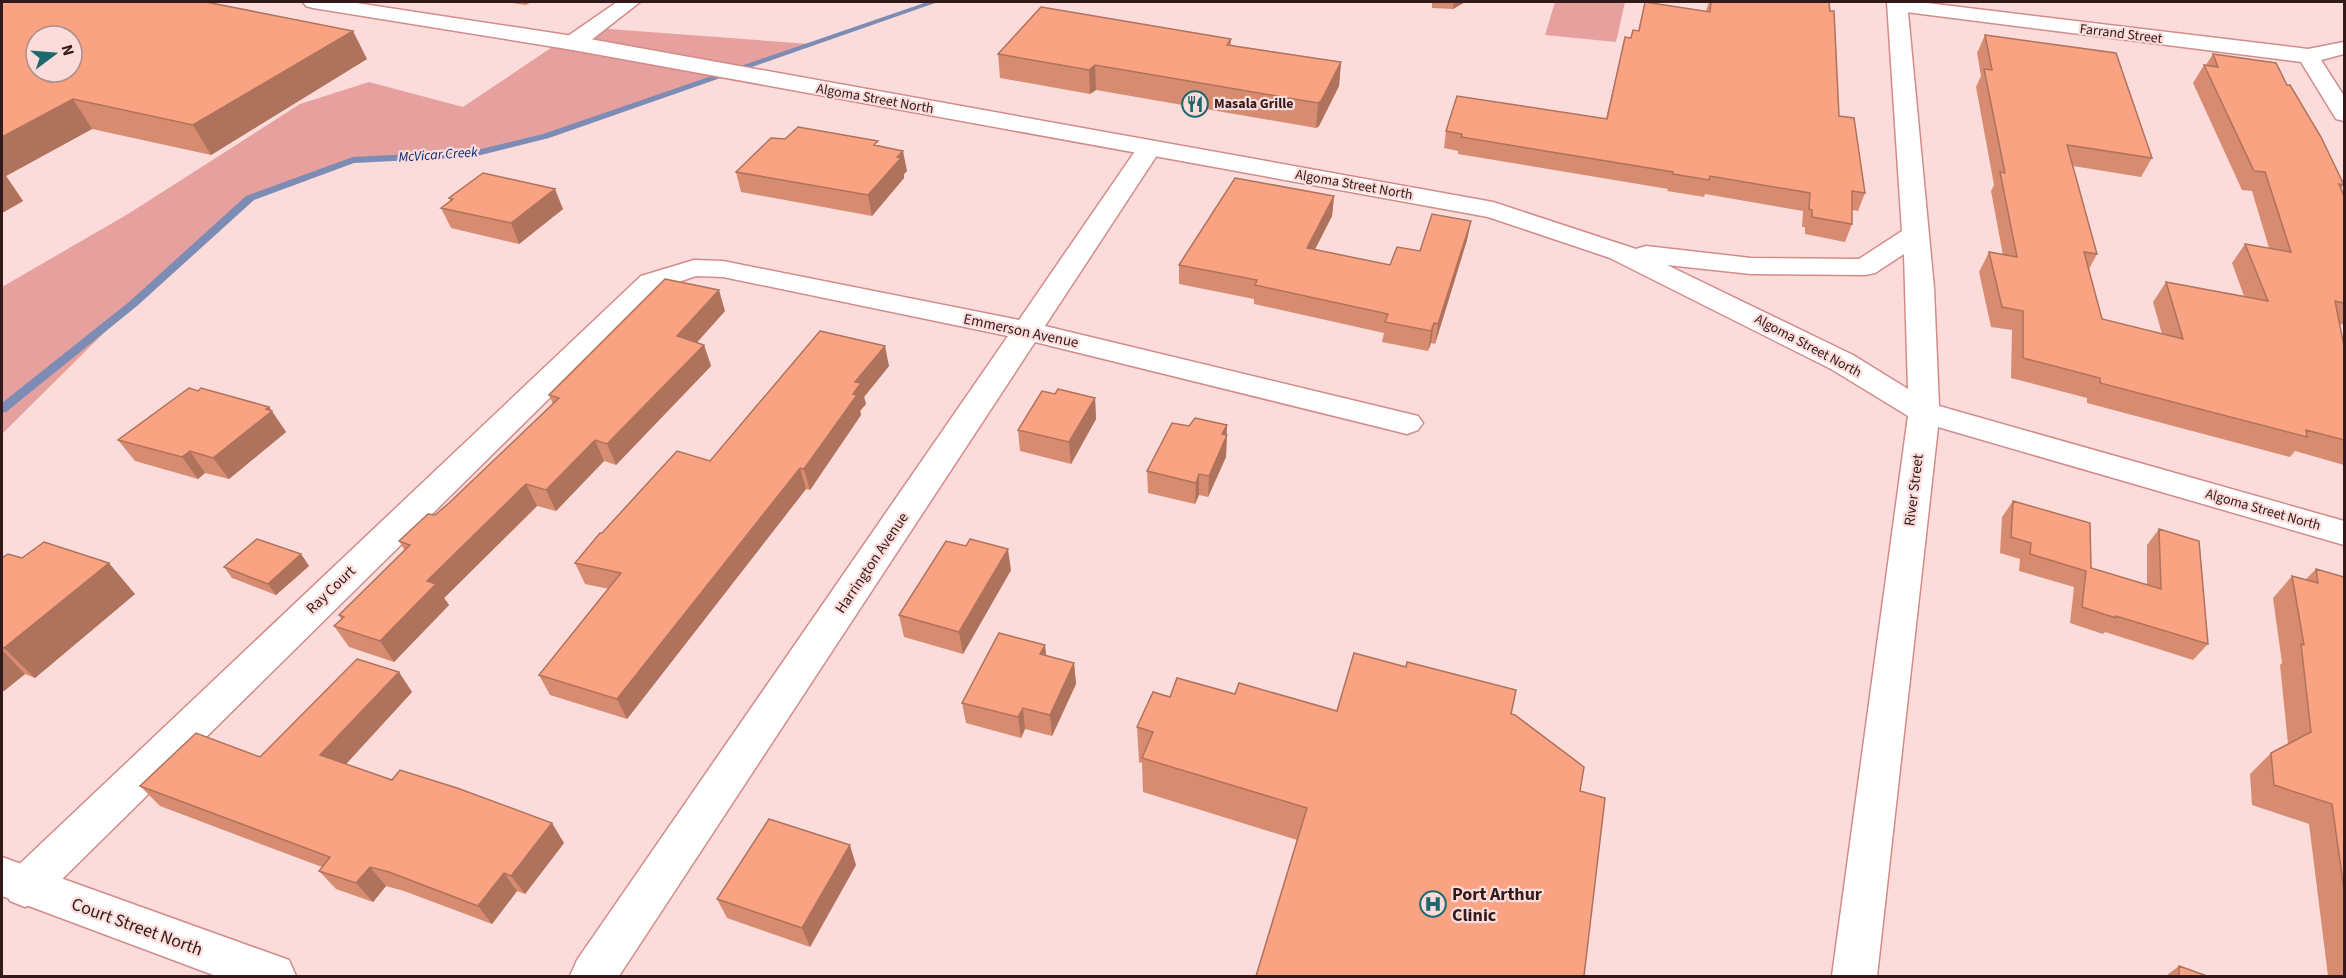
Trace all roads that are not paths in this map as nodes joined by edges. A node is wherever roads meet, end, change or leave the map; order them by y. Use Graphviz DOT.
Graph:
graph roads {
  1 [pos="313,2"];
  2 [pos="630,2"];
  3 [pos="1898,3"];
  4 [pos="573,44"];
  5 [pos="2344,48"];
  6 [pos="2308,56"];
  7 [pos="2344,114"];
  8 [pos="1149,149"];
  9 [pos="1916,234"];
  10 [pos="1620,252"];
  11 [pos="637,294"];
  12 [pos="1028,331"];
  13 [pos="1924,412"];
  14 [pos="1407,423"];
  15 [pos="2344,533"];
  16 [pos="13,882"];
  17 [pos="273,976"];
  18 [pos="592,976"];
  19 [pos="1854,976"];
  1 -- 4 [label="street, Algoma Street North"];
  2 -- 4 [label="street"];
  3 -- 6 [label="street, Farrand Street"];
  3 -- 9 [label="street, River Street"];
  4 -- 8 [label="street, Algoma Street North"];
  5 -- 6 [label="street, Farrand Street"];
  6 -- 7 [label="street"];
  8 -- 10 [label="street, Algoma Street North"];
  8 -- 12 [label="street, Harrington Avenue"];
  9 -- 10 [label="street"];
  9 -- 13 [label="street, River Street"];
  10 -- 13 [label="street, Algoma Street North"];
  11 -- 12 [label="street, Emmerson Avenue"];
  11 -- 16 [label="street, Ray Court"];
  12 -- 14 [label="street, Emmerson Avenue"];
  12 -- 18 [label="street, Harrington Avenue"];
  13 -- 15 [label="street, Algoma Street North"];
  13 -- 19 [label="street, River Street"];
  16 -- 17 [label="street, Court Street North"];
}
